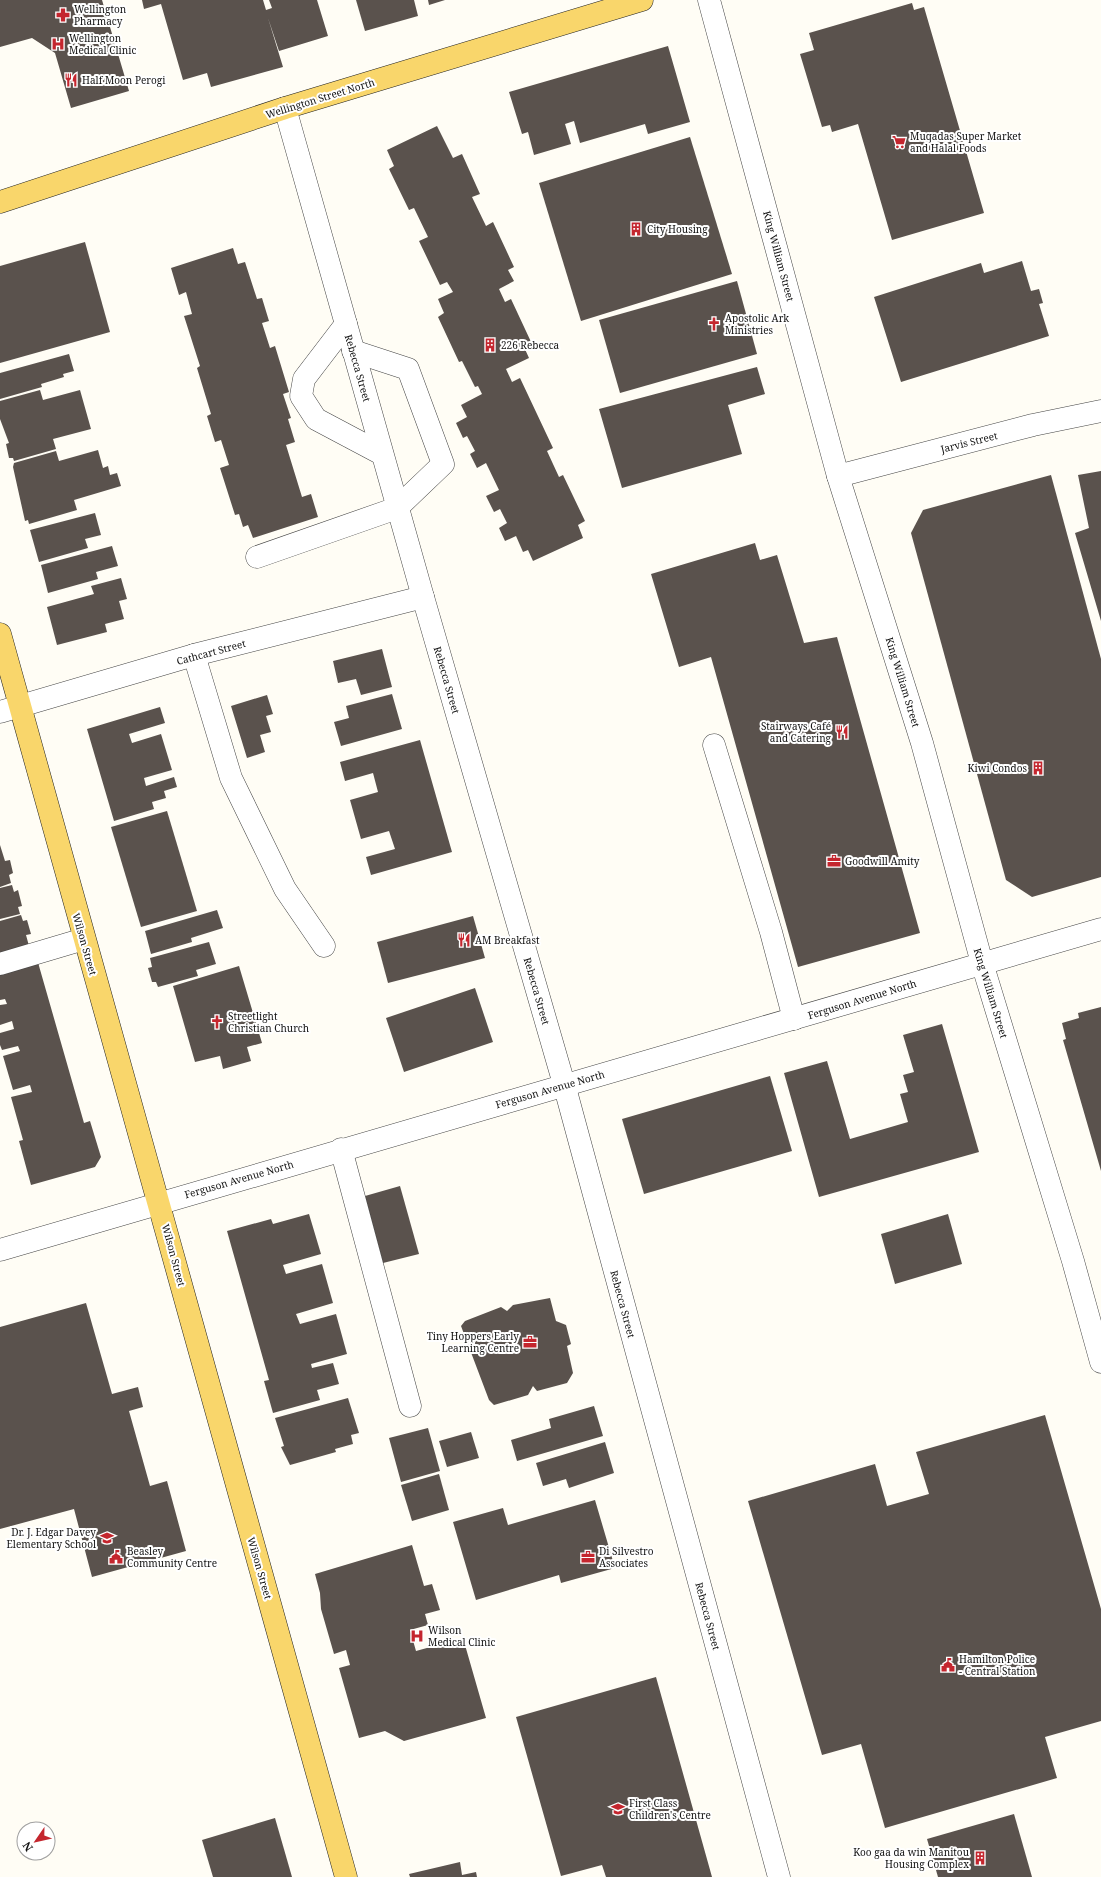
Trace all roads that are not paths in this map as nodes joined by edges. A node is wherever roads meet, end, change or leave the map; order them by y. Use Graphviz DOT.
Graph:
graph roads {
  1 [pos="642,0"];
  2 [pos="709,0"];
  3 [pos="285,108"];
  4 [pos="0,202"];
  5 [pos="346,324"];
  6 [pos="353,351"];
  7 [pos="1101,411"];
  8 [pos="382,454"];
  9 [pos="838,476"];
  10 [pos="398,508"];
  11 [pos="257,557"];
  12 [pos="423,597"];
  13 [pos="0,634"];
  14 [pos="194,655"];
  15 [pos="10,709"];
  16 [pos="714,745"];
  17 [pos="1101,929"];
  18 [pos="84,939"];
  19 [pos="324,946"];
  20 [pos="982,963"];
  21 [pos="0,964"];
  22 [pos="794,1019"];
  23 [pos="564,1084"];
  24 [pos="341,1149"];
  25 [pos="159,1202"];
  26 [pos="0,1250"];
  27 [pos="1096,1328"];
  28 [pos="1101,1362"];
  29 [pos="410,1406"];
  30 [pos="346,1877"];
  31 [pos="779,1877"];
  1 -- 3 [label="main road, Wellington Street North"];
  2 -- 9 [label="street, King William Street"];
  3 -- 4 [label="main road, Wellington Street North"];
  3 -- 5 [label="street, Rebecca Street"];
  5 -- 6 [label="street, Rebecca Street"];
  5 -- 8 [label="street"];
  6 -- 8 [label="street, Rebecca Street"];
  6 -- 10 [label="street"];
  7 -- 9 [label="street, Jarvis Street"];
  8 -- 10 [label="street, Rebecca Street"];
  9 -- 20 [label="street, King William Street"];
  10 -- 11 [label="street"];
  10 -- 12 [label="street, Rebecca Street"];
  12 -- 14 [label="street, Cathcart Street"];
  12 -- 23 [label="street, Rebecca Street"];
  13 -- 15 [label="main road, Wilson Street"];
  14 -- 15 [label="street, Cathcart Street"];
  14 -- 19 [label="street"];
  15 -- 18 [label="main road, Wilson Street"];
  16 -- 22 [label="street"];
  17 -- 20 [label="street, Ferguson Avenue North"];
  18 -- 21 [label="street"];
  18 -- 25 [label="main road, Wilson Street"];
  20 -- 22 [label="street, Ferguson Avenue North"];
  20 -- 27 [label="street, King William Street"];
  22 -- 23 [label="street, Ferguson Avenue North"];
  23 -- 24 [label="street, Ferguson Avenue North"];
  23 -- 31 [label="street, Rebecca Street"];
  24 -- 25 [label="street, Ferguson Avenue North"];
  24 -- 29 [label="street"];
  25 -- 26 [label="street, Ferguson Avenue North"];
  25 -- 30 [label="main road, Wilson Street"];
  27 -- 28 [label="street, King William Street"];
}
